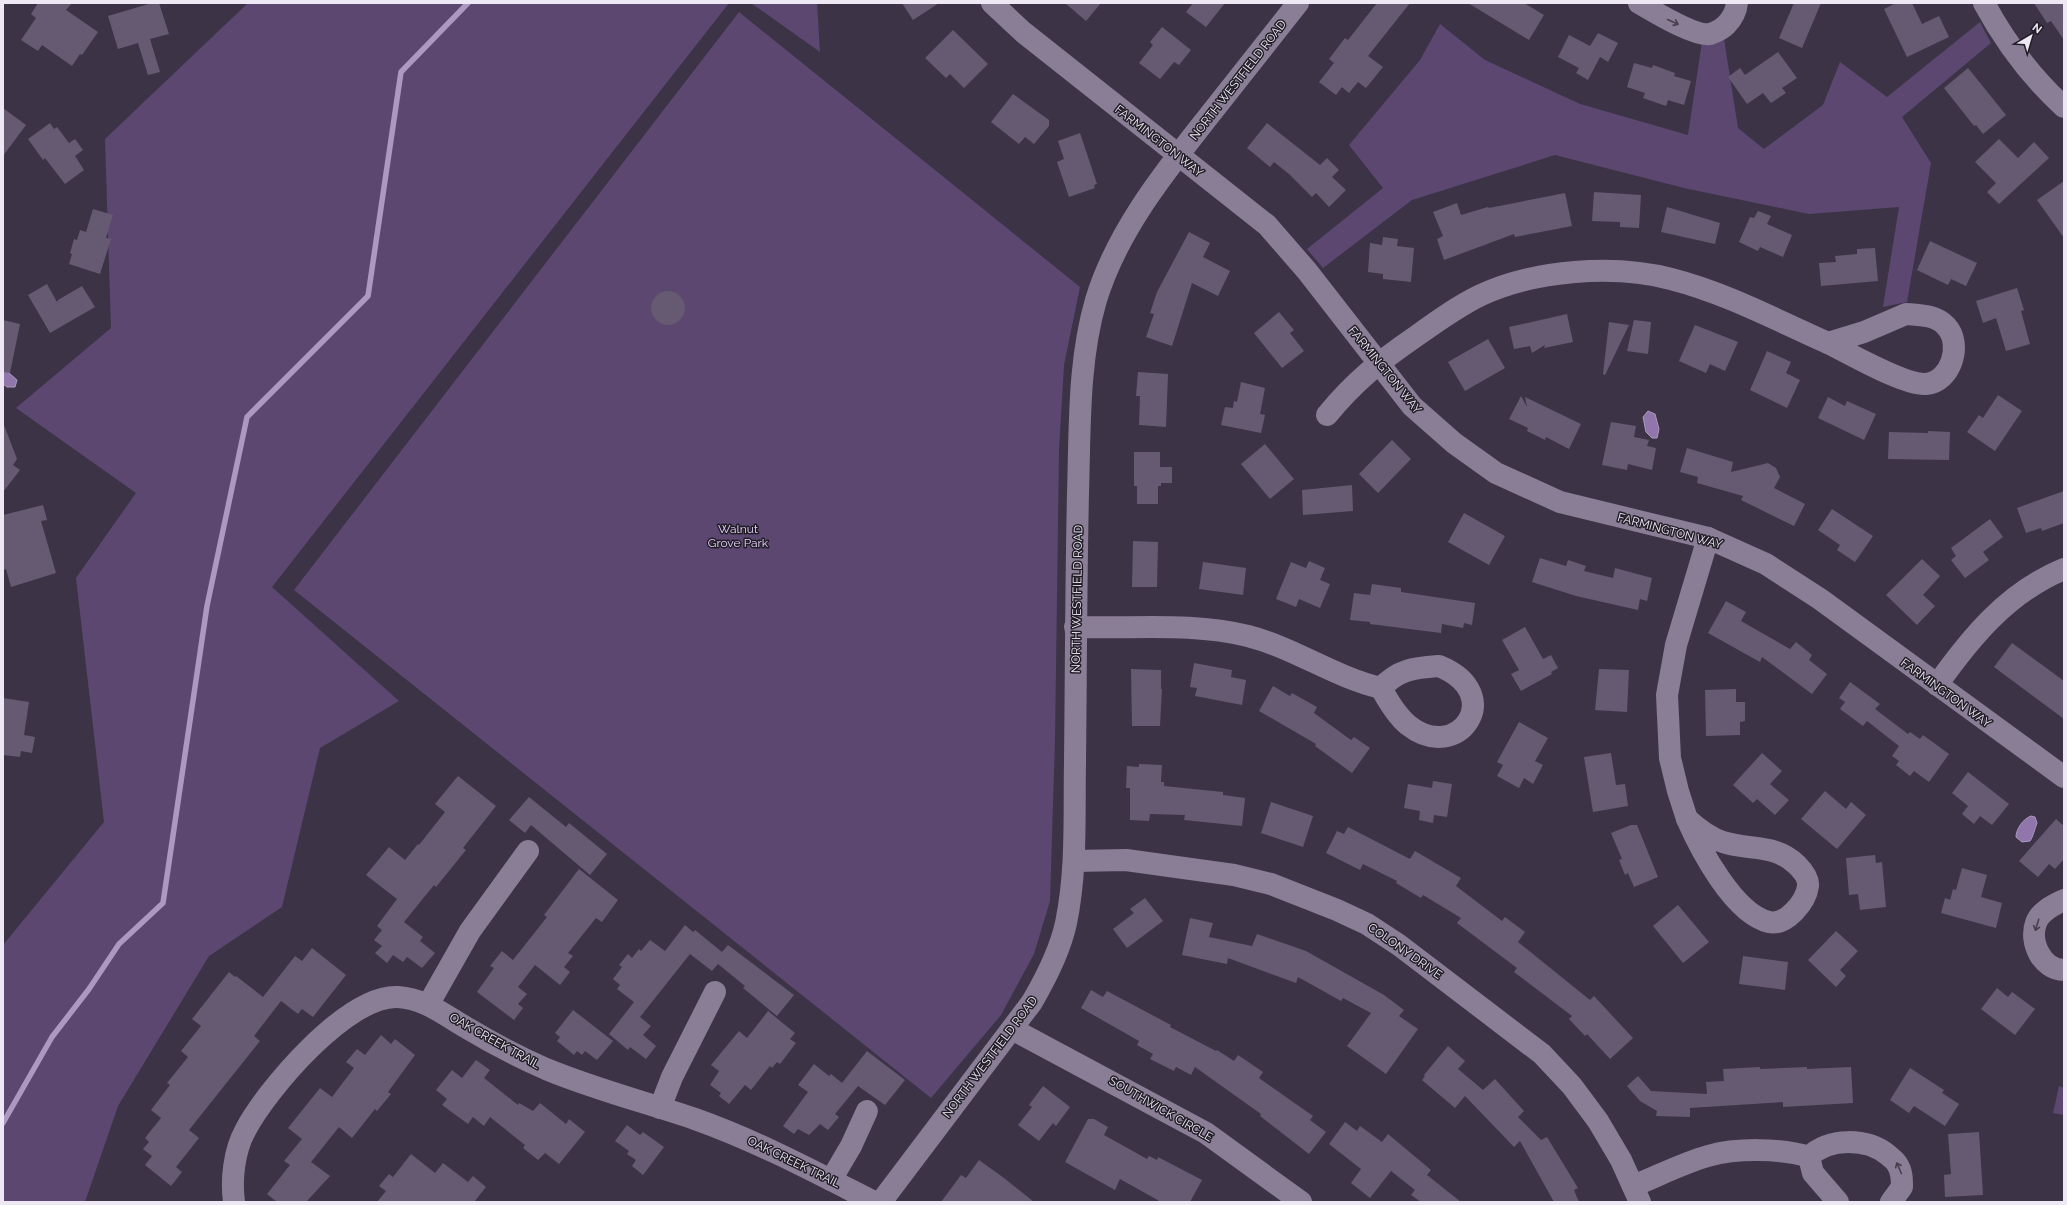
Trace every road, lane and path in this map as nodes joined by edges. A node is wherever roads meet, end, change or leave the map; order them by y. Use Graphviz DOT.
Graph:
graph roads {
  1 [pos="992,3"];
  2 [pos="1298,3"];
  3 [pos="1639,3"];
  4 [pos="1737,3"];
  5 [pos="1984,3"];
  6 [pos="2064,107"];
  7 [pos="1178,156"];
  8 [pos="1828,343"];
  9 [pos="1378,362"];
  10 [pos="1327,415"];
  11 [pos="1708,538"];
  12 [pos="2064,569"];
  13 [pos="1075,627"];
  14 [pos="1937,685"];
  15 [pos="1381,688"];
  16 [pos="2064,777"];
  17 [pos="1687,819"];
  18 [pos="528,851"];
  19 [pos="1074,861"];
  20 [pos="2064,900"];
  21 [pos="2064,970"];
  22 [pos="715,992"];
  23 [pos="428,1005"];
  24 [pos="1012,1029"];
  25 [pos="660,1108"];
  26 [pos="867,1112"];
  27 [pos="1809,1157"];
  28 [pos="831,1180"];
  29 [pos="1637,1194"];
  30 [pos="234,1202"];
  31 [pos="874,1202"];
  32 [pos="881,1202"];
  33 [pos="1301,1202"];
  34 [pos="1838,1202"];
  35 [pos="1890,1202"];
  1 -- 7 [label="street, FARMINGTON WAY"];
  2 -- 7 [label="street, NORTH WESTFIELD ROAD"];
  3 -- 4 [label="street, one-way"];
  5 -- 6 [label="street"];
  7 -- 9 [label="street, FARMINGTON WAY"];
  7 -- 13 [label="street, NORTH WESTFIELD ROAD"];
  8 -- 8 [label="street"];
  8 -- 9 [label="street"];
  9 -- 10 [label="street"];
  9 -- 11 [label="street, FARMINGTON WAY"];
  11 -- 14 [label="street, FARMINGTON WAY"];
  11 -- 17 [label="street"];
  12 -- 14 [label="street"];
  13 -- 15 [label="street"];
  13 -- 19 [label="street, NORTH WESTFIELD ROAD"];
  14 -- 16 [label="street, FARMINGTON WAY"];
  17 -- 17 [label="street"];
  18 -- 23 [label="street"];
  19 -- 24 [label="street, NORTH WESTFIELD ROAD"];
  19 -- 29 [label="street, COLONY DRIVE"];
  20 -- 21 [label="street, one-way"];
  22 -- 25 [label="street"];
  23 -- 25 [label="street, OAK CREEK TRAIL"];
  23 -- 30 [label="street, OAK CREEK TRAIL"];
  24 -- 32 [label="street, NORTH WESTFIELD ROAD"];
  24 -- 33 [label="street, SOUTHWICK CIRCLE"];
  25 -- 28 [label="street, OAK CREEK TRAIL"];
  26 -- 28 [label="street"];
  27 -- 29 [label="street"];
  27 -- 34 [label="street"];
  35 -- 27 [label="street, one-way"];
  28 -- 31 [label="street, OAK CREEK TRAIL"];
}
